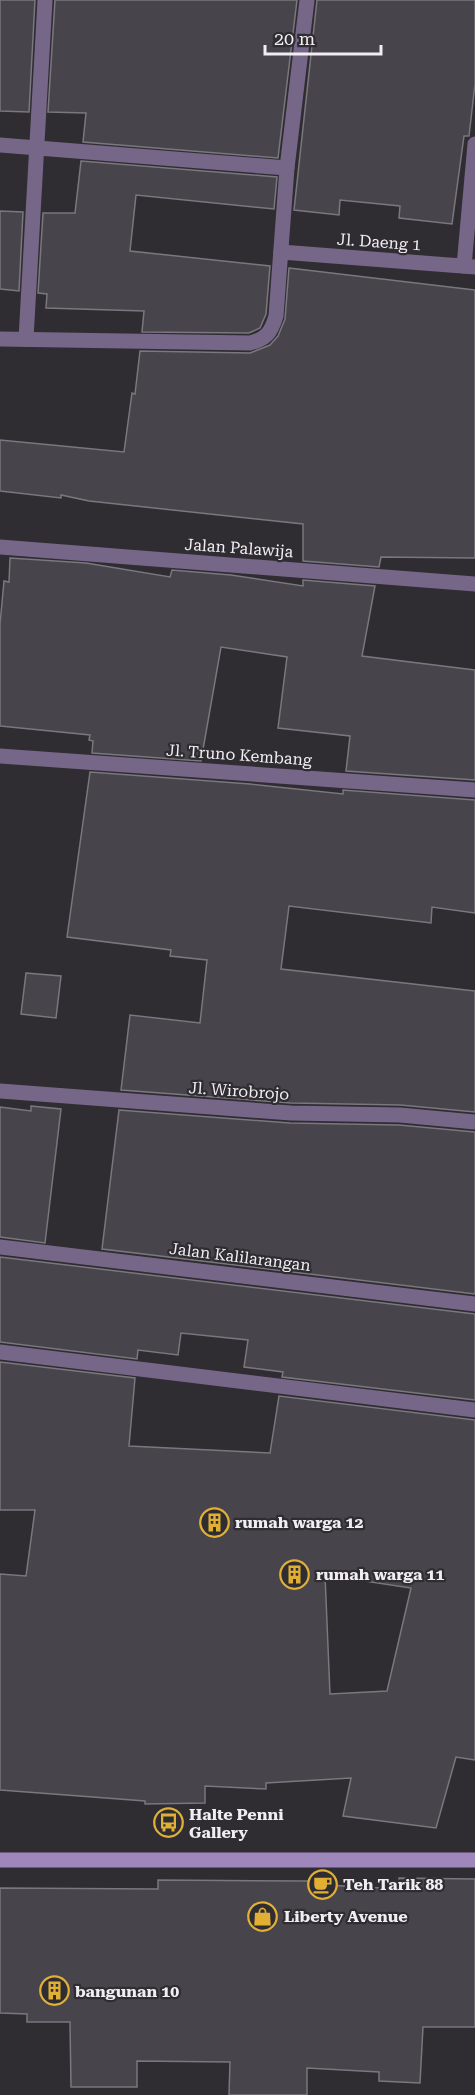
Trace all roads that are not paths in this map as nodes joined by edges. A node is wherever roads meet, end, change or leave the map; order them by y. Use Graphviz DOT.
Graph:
graph roads {
  1 [pos="45,0"];
  2 [pos="307,0"];
  3 [pos="0,144"];
  4 [pos="475,144"];
  5 [pos="36,146"];
  6 [pos="287,168"];
  7 [pos="280,252"];
  8 [pos="470,267"];
  9 [pos="0,339"];
  10 [pos="26,339"];
  11 [pos="0,547"];
  12 [pos="475,584"];
  13 [pos="0,756"];
  14 [pos="475,790"];
  15 [pos="0,1091"];
  16 [pos="475,1122"];
  17 [pos="0,1247"];
  18 [pos="475,1304"];
  19 [pos="0,1352"];
  20 [pos="475,1410"];
  21 [pos="0,1860"];
  22 [pos="475,1860"];
  1 -- 5 [label="street"];
  2 -- 6 [label="street"];
  3 -- 5 [label="street"];
  4 -- 8 [label="street"];
  5 -- 6 [label="street"];
  5 -- 10 [label="street"];
  6 -- 7 [label="street"];
  7 -- 8 [label="street, Jl. Daeng 1"];
  7 -- 10 [label="street"];
  9 -- 10 [label="street"];
  11 -- 12 [label="street, Jalan Palawija"];
  13 -- 14 [label="street, Jl. Truno Kembang"];
  15 -- 16 [label="street, Jl. Wirobrojo"];
  17 -- 18 [label="street, Jalan Kalilarangan"];
  19 -- 20 [label="street"];
  21 -- 22 [label="main road"];
}
